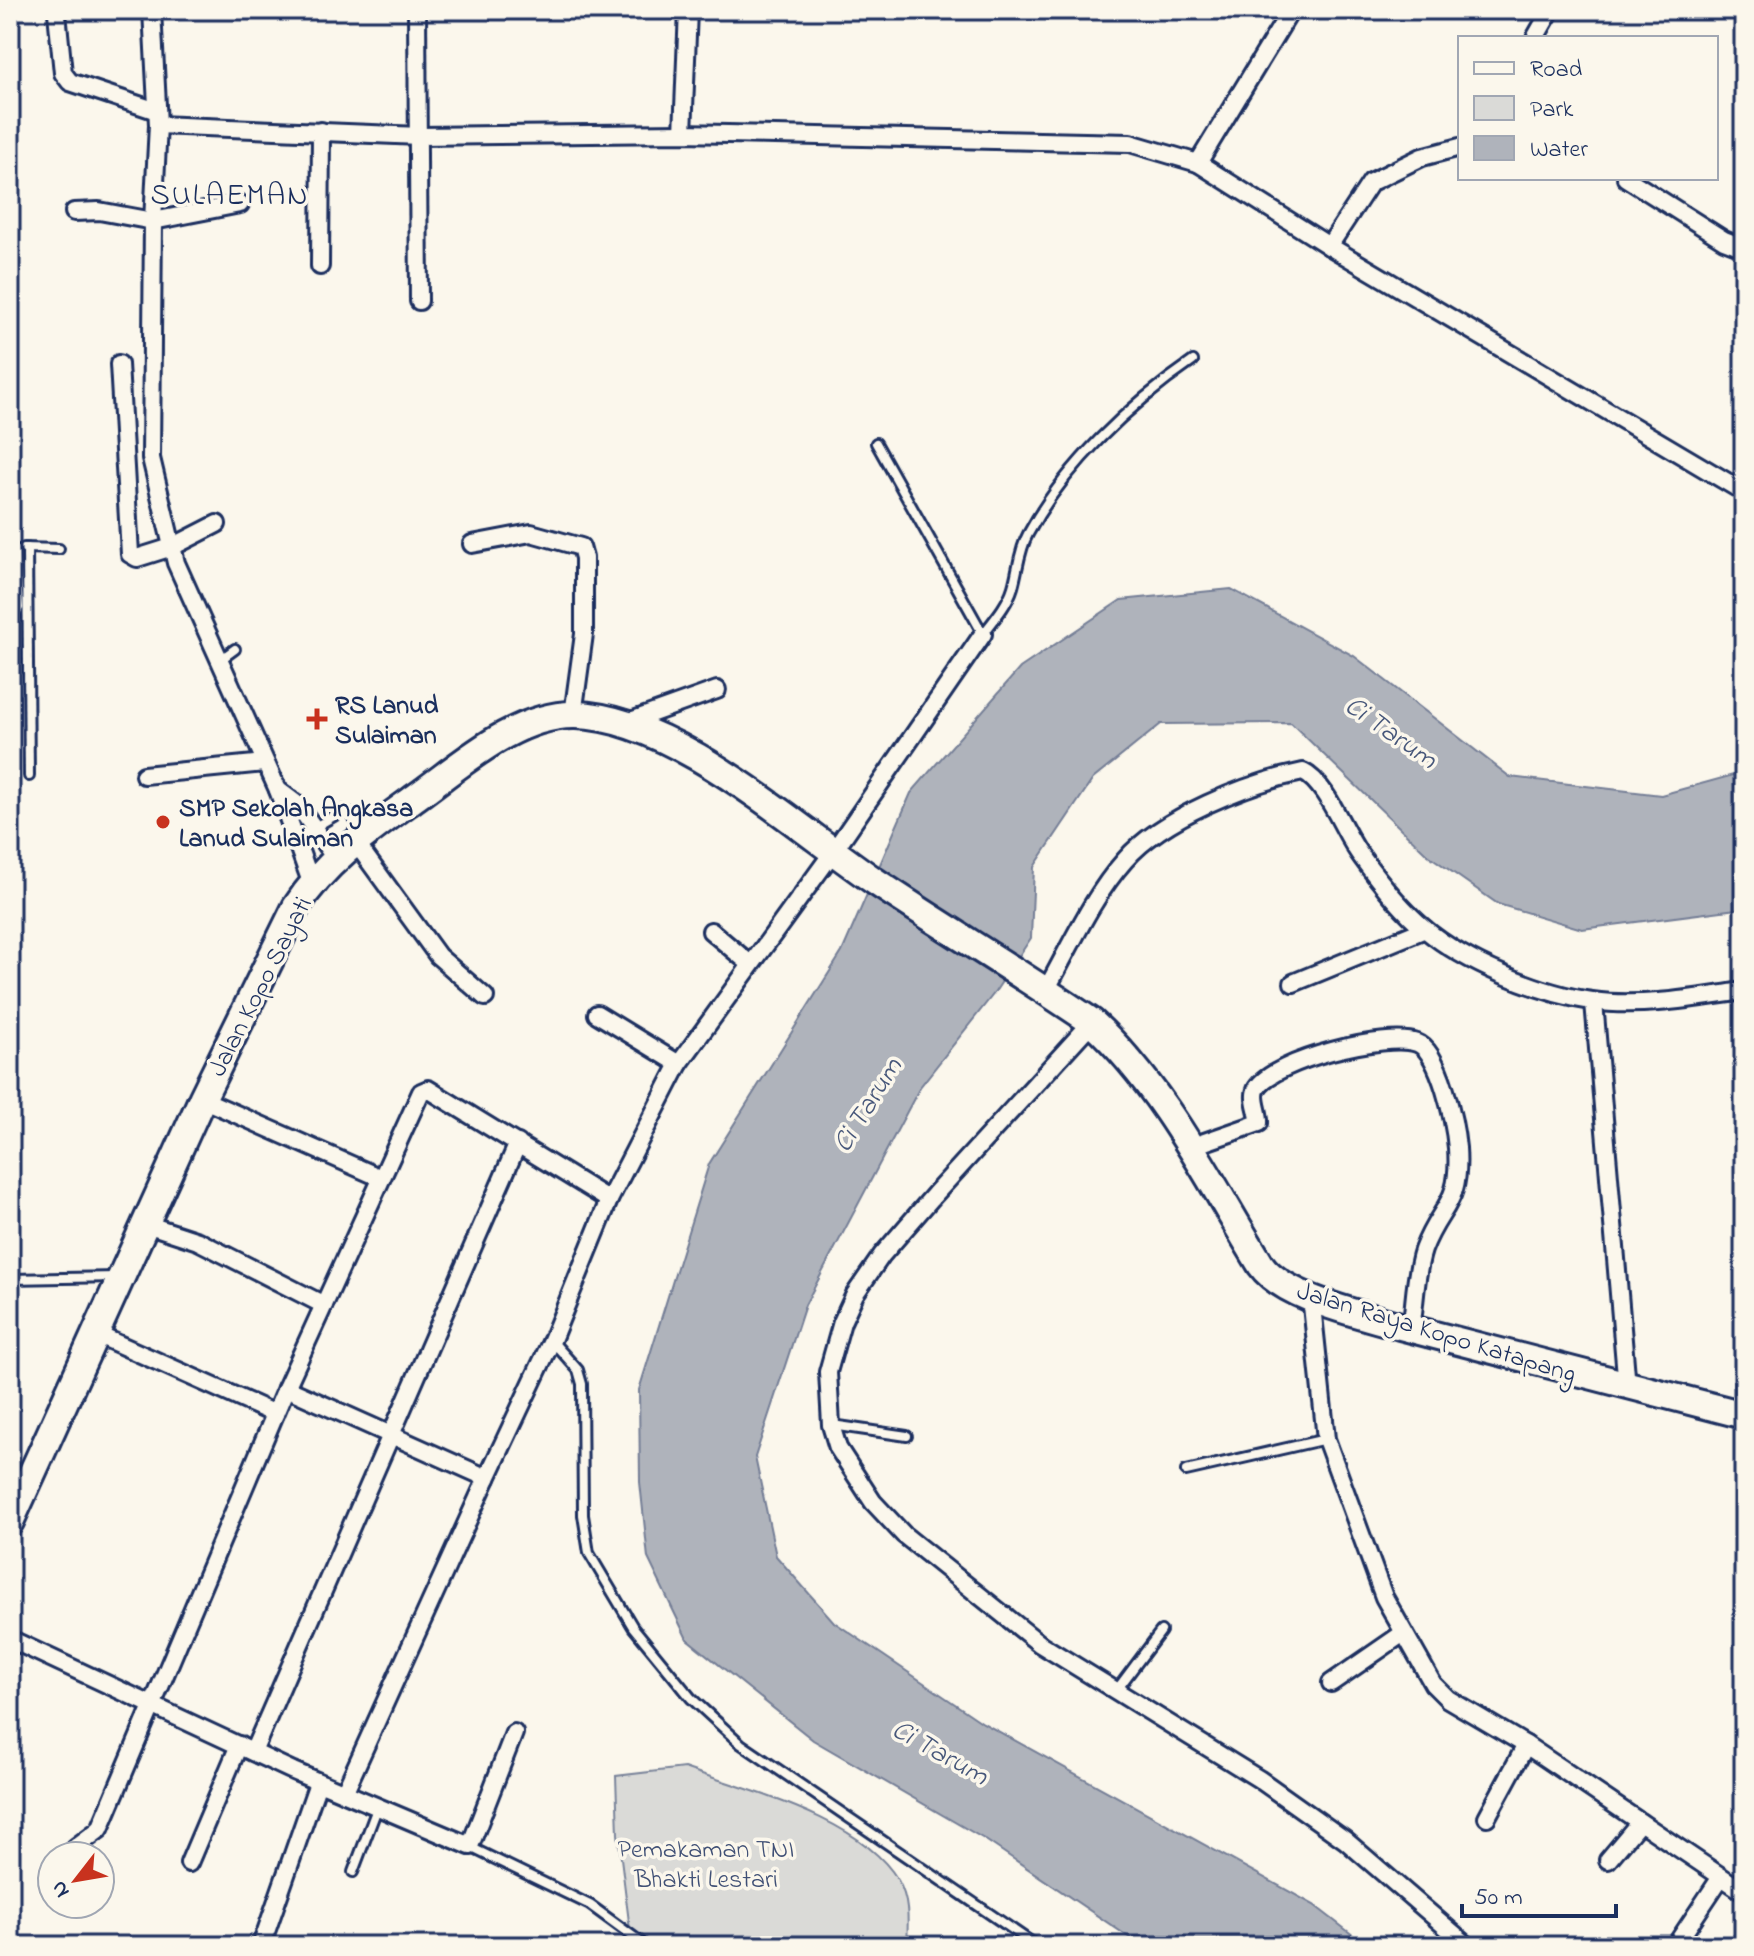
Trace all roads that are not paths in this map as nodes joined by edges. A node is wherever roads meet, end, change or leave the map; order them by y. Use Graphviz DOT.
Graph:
graph roads {
  1 [pos="152,10"];
  2 [pos="417,10"];
  3 [pos="688,10"];
  4 [pos="1291,10"];
  5 [pos="1551,10"];
  6 [pos="57,13"];
  7 [pos="1536,36"];
  8 [pos="158,118"];
  9 [pos="321,131"];
  10 [pos="683,133"];
  11 [pos="420,136"];
  12 [pos="1458,148"];
  13 [pos="1198,163"];
  14 [pos="1629,180"];
  15 [pos="240,204"];
  16 [pos="74,212"];
  17 [pos="153,221"];
  18 [pos="1744,244"];
  19 [pos="1329,246"];
  20 [pos="320,266"];
  21 [pos="419,301"];
  22 [pos="1193,361"];
  23 [pos="119,364"];
  24 [pos="876,443"];
  25 [pos="1744,492"];
  26 [pos="217,524"];
  27 [pos="472,544"];
  28 [pos="172,547"];
  29 [pos="27,548"];
  30 [pos="12,549"];
  31 [pos="59,549"];
  32 [pos="10,625"];
  33 [pos="983,634"];
  34 [pos="235,649"];
  35 [pos="219,661"];
  36 [pos="717,690"];
  37 [pos="573,715"];
  38 [pos="625,723"];
  39 [pos="265,763"];
  40 [pos="144,775"];
  41 [pos="29,776"];
  42 [pos="278,790"];
  43 [pos="314,827"];
  44 [pos="294,839"];
  45 [pos="352,846"];
  46 [pos="833,852"];
  47 [pos="311,882"];
  48 [pos="1425,929"];
  49 [pos="711,931"];
  50 [pos="749,963"];
  51 [pos="1293,983"];
  52 [pos="1040,986"];
  53 [pos="1744,991"];
  54 [pos="485,997"];
  55 [pos="1594,1002"];
  56 [pos="597,1014"];
  57 [pos="1092,1022"];
  58 [pos="679,1064"];
  59 [pos="202,1099"];
  60 [pos="518,1143"];
  61 [pos="1190,1147"];
  62 [pos="381,1178"];
  63 [pos="609,1200"];
  64 [pos="146,1224"];
  65 [pos="122,1277"];
  66 [pos="10,1279"];
  67 [pos="1311,1296"];
  68 [pos="324,1305"];
  69 [pos="1411,1329"];
  70 [pos="96,1334"];
  71 [pos="552,1340"];
  72 [pos="1627,1387"];
  73 [pos="286,1388"];
  74 [pos="275,1414"];
  75 [pos="1744,1415"];
  76 [pos="831,1425"];
  77 [pos="390,1433"];
  78 [pos="907,1436"];
  79 [pos="1326,1439"];
  80 [pos="1186,1471"];
  81 [pos="487,1478"];
  82 [pos="10,1522"];
  83 [pos="1161,1631"];
  84 [pos="1402,1634"];
  85 [pos="10,1639"];
  86 [pos="1331,1683"];
  87 [pos="1115,1692"];
  88 [pos="154,1708"];
  89 [pos="514,1733"];
  90 [pos="1526,1745"];
  91 [pos="246,1748"];
  92 [pos="318,1783"];
  93 [pos="344,1793"];
  94 [pos="378,1806"];
  95 [pos="1487,1817"];
  96 [pos="1640,1822"];
  97 [pos="85,1840"];
  98 [pos="470,1846"];
  99 [pos="1608,1860"];
  100 [pos="189,1863"];
  101 [pos="353,1872"];
  102 [pos="1721,1877"];
  103 [pos="1744,1892"];
  104 [pos="261,1946"];
  105 [pos="646,1946"];
  106 [pos="1037,1946"];
  107 [pos="1468,1946"];
  108 [pos="1675,1946"];
  1 -- 8 [label="street"];
  2 -- 11 [label="street"];
  3 -- 10 [label="street"];
  4 -- 13 [label="street"];
  5 -- 7 [label="street"];
  6 -- 8 [label="street"];
  8 -- 9 [label="street"];
  8 -- 17 [label="street"];
  9 -- 11 [label="street"];
  9 -- 20 [label="street"];
  10 -- 11 [label="street"];
  10 -- 13 [label="street"];
  11 -- 21 [label="street"];
  12 -- 19 [label="street"];
  13 -- 19 [label="street"];
  14 -- 18 [label="street"];
  15 -- 17 [label="street"];
  16 -- 17 [label="street"];
  17 -- 28 [label="street"];
  19 -- 25 [label="street"];
  22 -- 33 [label="lane"];
  23 -- 28 [label="street"];
  24 -- 33 [label="lane"];
  26 -- 28 [label="street"];
  27 -- 37 [label="street"];
  28 -- 35 [label="street"];
  29 -- 30 [label="lane"];
  29 -- 31 [label="lane"];
  29 -- 41 [label="lane"];
  30 -- 32 [label="lane"];
  33 -- 46 [label="street"];
  34 -- 35 [label="lane"];
  35 -- 39 [label="street"];
  36 -- 38 [label="street"];
  37 -- 38 [label="main road, Jalan Kopo Sayati"];
  37 -- 45 [label="main road, Jalan Kopo Sayati"];
  38 -- 46 [label="main road, Jalan Kopo Sayati"];
  39 -- 40 [label="street"];
  39 -- 42 [label="street"];
  42 -- 43 [label="street"];
  42 -- 44 [label="street"];
  43 -- 44 [label="lane"];
  43 -- 45 [label="street"];
  43 -- 45 [label="lane"];
  44 -- 47 [label="street"];
  45 -- 47 [label="main road, Jalan Kopo Sayati"];
  45 -- 54 [label="street"];
  46 -- 50 [label="street"];
  46 -- 52 [label="main road, Jalan Kopo Sayati"];
  47 -- 59 [label="main road, Jalan Kopo Sayati"];
  48 -- 51 [label="street"];
  48 -- 52 [label="street"];
  48 -- 55 [label="street"];
  49 -- 50 [label="street"];
  50 -- 58 [label="street"];
  52 -- 57 [label="main road, Jalan Raya Kopo Katapang"];
  53 -- 55 [label="street"];
  55 -- 72 [label="street"];
  56 -- 58 [label="street"];
  57 -- 61 [label="main road, Jalan Raya Kopo Katapang"];
  57 -- 76 [label="street"];
  58 -- 63 [label="street"];
  59 -- 62 [label="street"];
  59 -- 64 [label="main road, Jalan Kopo Sayati"];
  60 -- 62 [label="street"];
  60 -- 63 [label="street"];
  60 -- 77 [label="street"];
  61 -- 67 [label="main road, Jalan Raya Kopo Katapang"];
  61 -- 69 [label="street"];
  62 -- 68 [label="street"];
  63 -- 71 [label="street"];
  64 -- 65 [label="main road, Jalan Kopo Sayati"];
  64 -- 68 [label="street"];
  65 -- 66 [label="lane"];
  65 -- 70 [label="main road, Jalan Kopo Sayati"];
  67 -- 69 [label="main road, Jalan Raya Kopo Katapang"];
  67 -- 79 [label="street"];
  68 -- 73 [label="street"];
  69 -- 72 [label="main road, Jalan Raya Kopo Katapang"];
  70 -- 74 [label="street"];
  70 -- 82 [label="main road, Jalan Kopo Sayati"];
  71 -- 81 [label="street"];
  71 -- 106 [label="lane"];
  72 -- 75 [label="main road, Jalan Raya Kopo Katapang"];
  73 -- 74 [label="street"];
  73 -- 77 [label="street"];
  74 -- 88 [label="street"];
  76 -- 78 [label="lane"];
  76 -- 87 [label="street"];
  77 -- 81 [label="street"];
  77 -- 91 [label="street"];
  79 -- 80 [label="lane"];
  79 -- 84 [label="street"];
  81 -- 93 [label="street"];
  83 -- 87 [label="lane"];
  84 -- 86 [label="street"];
  84 -- 90 [label="street"];
  85 -- 88 [label="street"];
  87 -- 107 [label="street"];
  88 -- 91 [label="street"];
  88 -- 97 [label="street"];
  89 -- 98 [label="street"];
  90 -- 95 [label="street"];
  90 -- 96 [label="street"];
  91 -- 92 [label="street"];
  91 -- 100 [label="street"];
  92 -- 93 [label="street"];
  92 -- 104 [label="street"];
  93 -- 94 [label="street"];
  94 -- 98 [label="street"];
  94 -- 101 [label="lane"];
  96 -- 99 [label="street"];
  96 -- 102 [label="street"];
  98 -- 105 [label="lane"];
  102 -- 103 [label="street"];
  102 -- 108 [label="street"];
}
